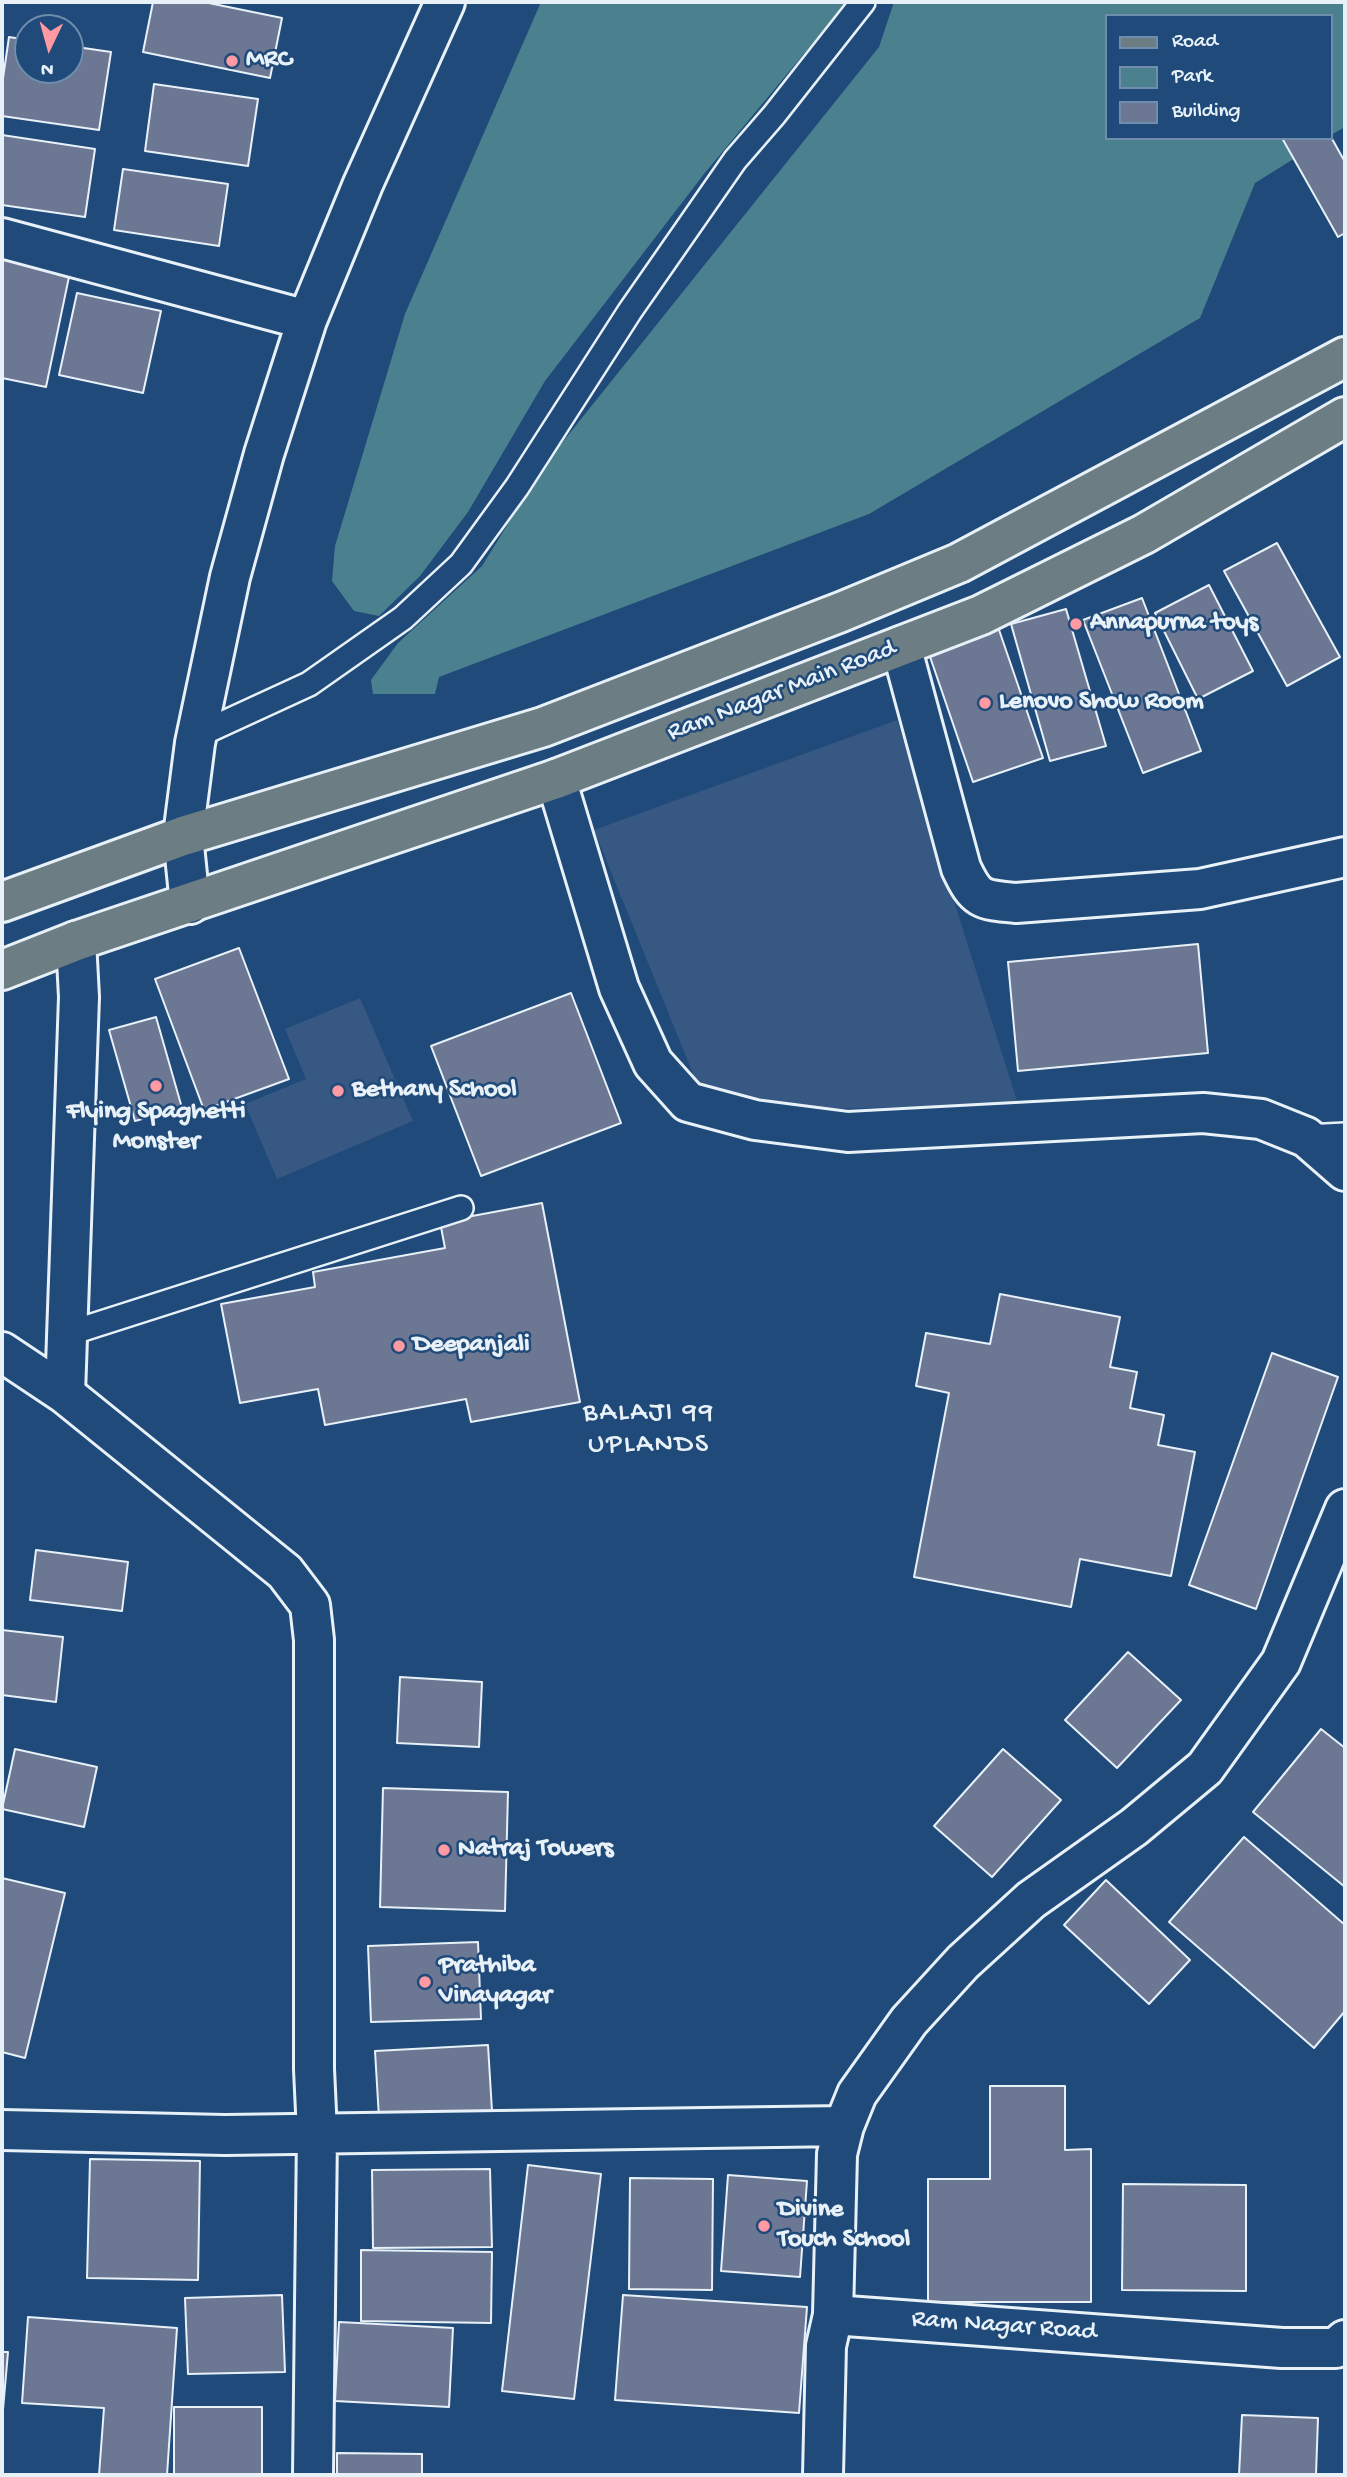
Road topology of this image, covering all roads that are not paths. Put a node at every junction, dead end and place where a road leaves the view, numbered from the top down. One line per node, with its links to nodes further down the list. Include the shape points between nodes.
1 (863, 2): 8 (lane, via 735,160 461,564 403,618 309,684)
2 (433, 6): 4 (street)
3 (2, 237): 4 (street)
4 (307, 320): 8 (street, via 230,578)
5 (1345, 357): 10 (main road, via 959,563 841,612 543,727)
6 (1345, 417): 7 (main road, Ram Nagar Main Road, via 1144,534 981,615)
7 (901, 646): 9 (main road, Ram Nagar Main Road); 11 (street, via 961,868 971,890 990,901 1200,889)
8 (196, 736): 10 (street)
9 (556, 779): 13 (main road, Ram Nagar Main Road); 17 (street, via 619,988 653,1063 688,1102 755,1120 848,1132 1203,1113 1261,1119)
10 (183, 836): 12 (main road); 13 (street)
11 (1345, 857)
12 (2, 902)
13 (190, 904): 14 (main road, Ram Nagar Main Road)
14 (76, 941): 15 (main road, Ram Nagar Main Road); 20 (street, via 79,997)
15 (2, 970)
16 (1345, 1135): 17 (lane)
17 (1307, 1137): 18 (street)
18 (1345, 1171)
19 (461, 1208): 20 (lane)
20 (67, 1334): 22 (street)
21 (2, 1352): 22 (street)
22 (65, 1394): 26 (street, via 285,1572 310,1605 314,1640)
23 (1345, 1509): 24 (street, via 1281,1662 1205,1769 1135,1827 1031,1900 962,1962 909,2021 857,2094)
24 (844, 2126): 26 (street); 27 (street, via 837,2154)
25 (2, 2130): 26 (street)
26 (317, 2133): 29 (street)
27 (833, 2315): 28 (street, Ram Nagar Road, via 1268,2347); 30 (street, via 825,2346)
28 (1342, 2345)
29 (313, 2475)
30 (823, 2475)

